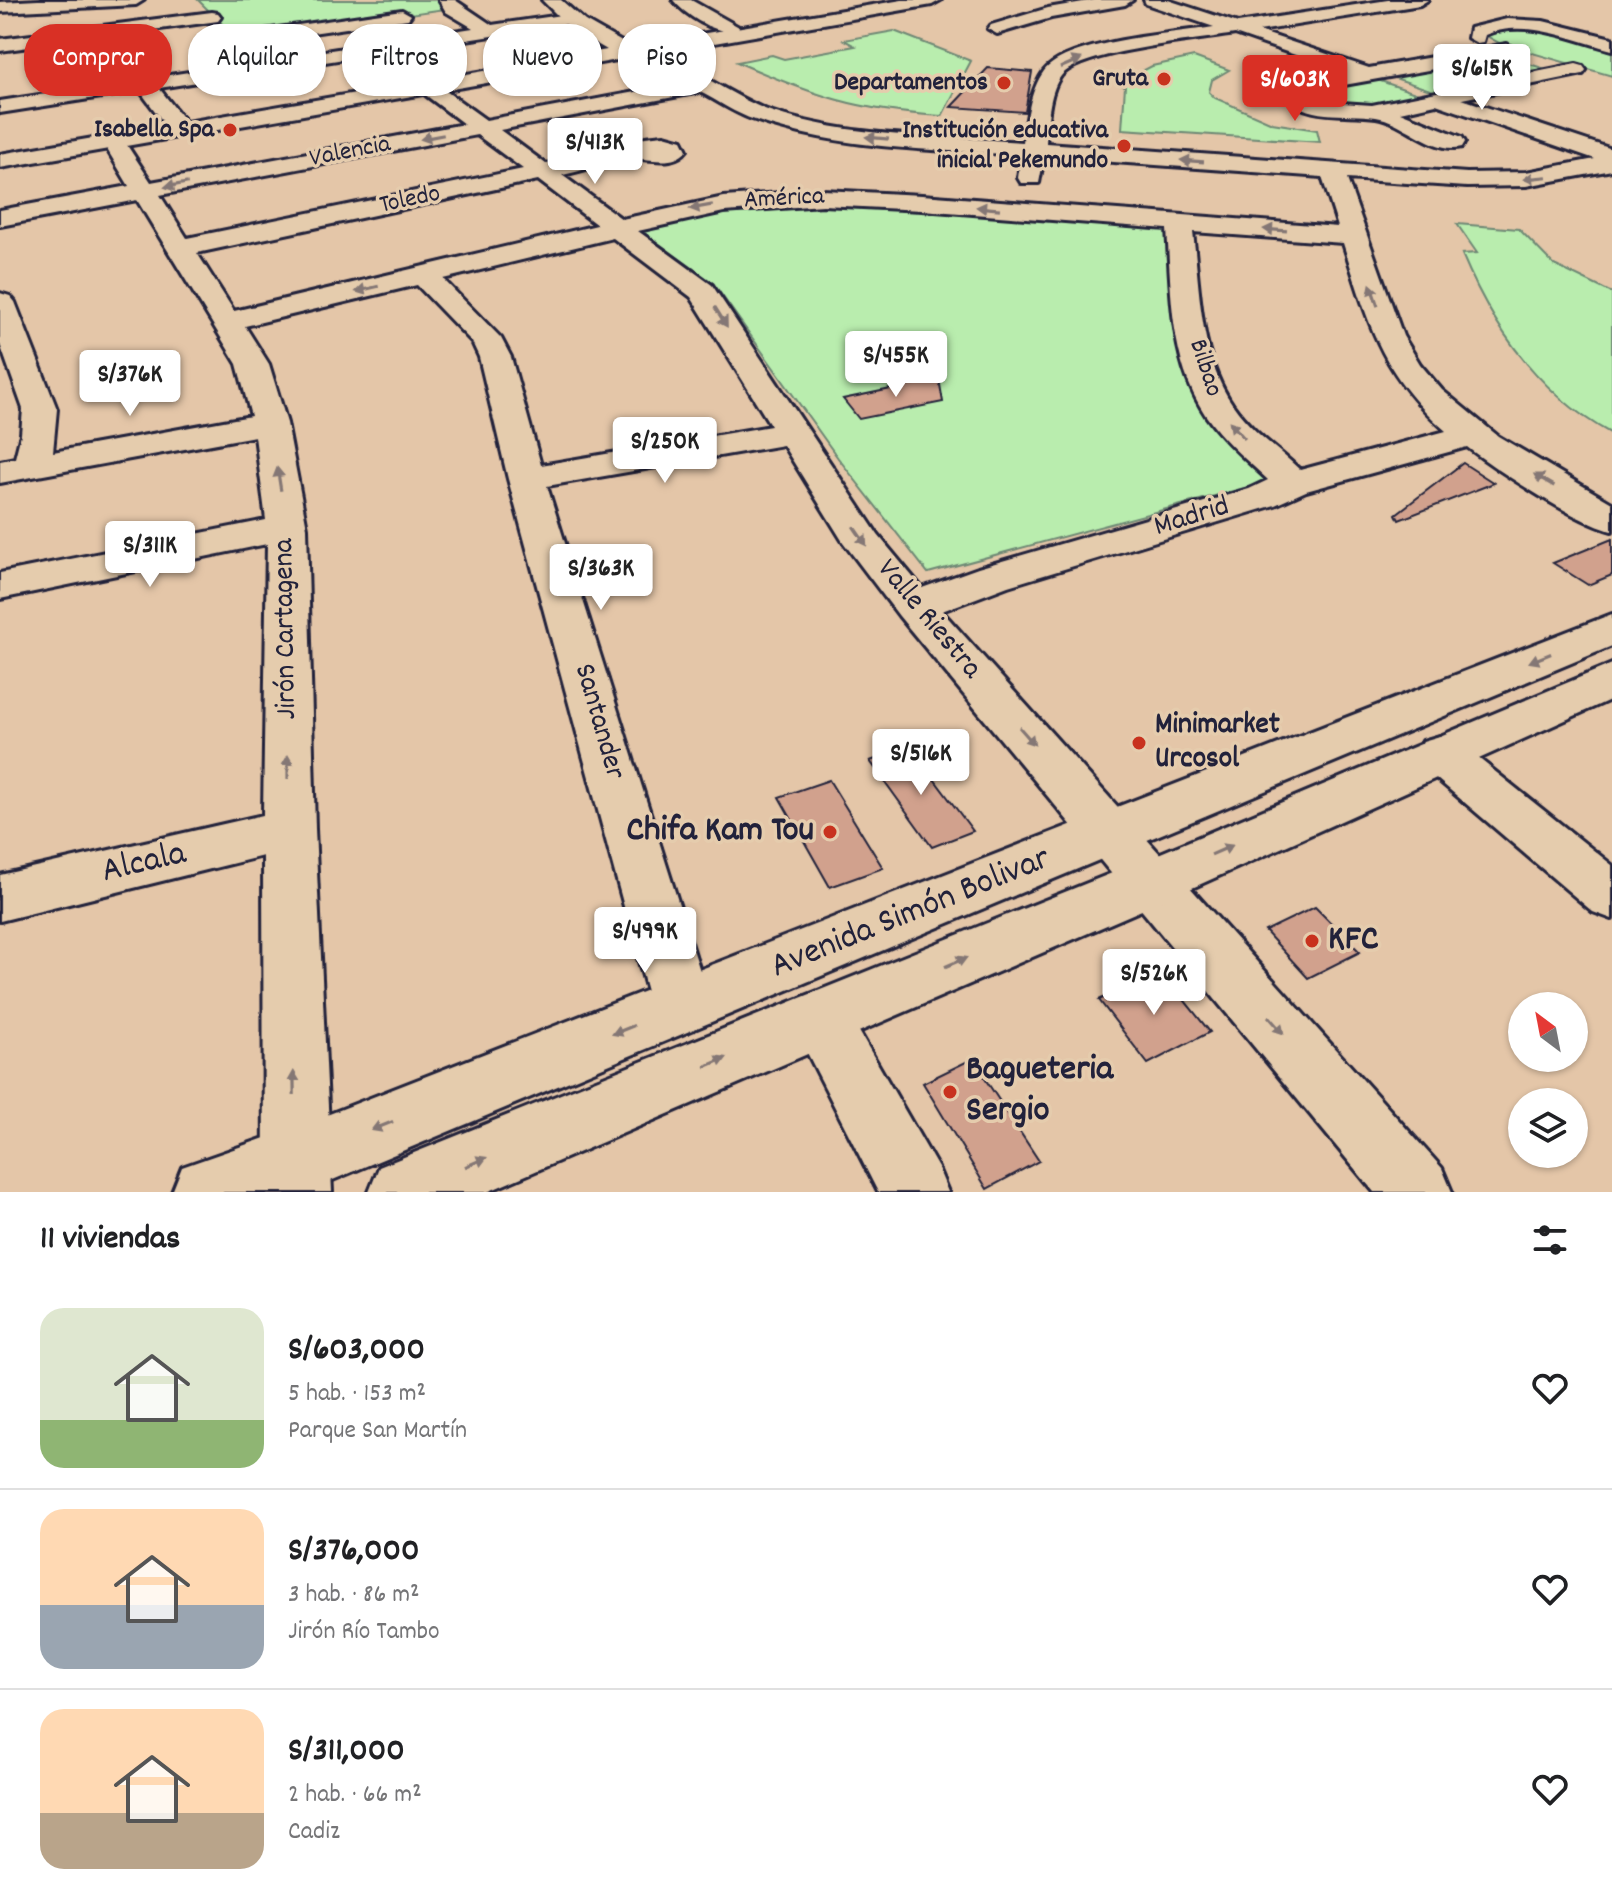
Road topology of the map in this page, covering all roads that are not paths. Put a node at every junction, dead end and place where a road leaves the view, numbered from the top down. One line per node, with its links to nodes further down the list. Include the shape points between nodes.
1 (136, 0): 12 (street)
2 (198, 0): 14 (street)
3 (551, 0): 15 (main road)
4 (578, 0): 32 (main road, via 600,22)
5 (707, 0): 10 (street)
6 (888, 0): 21 (main road)
7 (932, 0): 32 (main road)
8 (1125, 0): 24 (street, via 1048,13)
9 (1152, 0): 25 (street)
10 (683, 2): 21 (street)
11 (1412, 3): 25 (street)
12 (8, 7)
13 (439, 8): 20 (street); 23 (street)
14 (212, 17): 17 (street); 18 (street)
15 (568, 19): 19 (street); 32 (main road)
16 (1460, 19): 22 (street)
17 (161, 24)
18 (220, 24)
19 (535, 24)
20 (326, 25)
21 (730, 27): 32 (main road)
22 (1488, 27): 28 (street, via 1533,26); 33 (street, via 1476,37)
23 (483, 28)
24 (1005, 28)
25 (1238, 29): 39 (street); 55 (street, one-way to 25, via 1049,78 1062,67 1109,49)
26 (1612, 30): 28 (street)
27 (483, 32): 35 (street)
28 (1583, 36): 31 (street)
29 (24, 40): 30 (street)
30 (2, 42)
31 (1612, 44)
32 (609, 47): 34 (street); 37 (main road); 38 (main road)
33 (1507, 50): 36 (street); 39 (street)
34 (618, 51)
35 (326, 57)
36 (1576, 70): 40 (street); 47 (street)
37 (467, 74)
38 (467, 74)
39 (1368, 74): 47 (street); 49 (street, via 1302,86 1294,93 1305,103 1325,108)
40 (1598, 76)
41 (716, 93): 55 (street, one-way to 41, via 859,137 760,115)
42 (72, 96): 48 (street)
43 (154, 96): 50 (street)
44 (346, 96): 50 (main road)
45 (439, 96): 51 (street, Valle Riestra)
46 (647, 96): 51 (street, Valencia)
47 (1439, 98): 49 (street); 58 (street)
48 (0, 107)
49 (1378, 110): 53 (street)
50 (178, 125): 52 (main road); 54 (main road)
51 (481, 127): 60 (street, Valle Riestra); 61 (street, Valencia, one-way to 61)
52 (113, 141): 57 (main road); 61 (street, Jirón Cartagena)
53 (1454, 142)
54 (0, 150)
55 (1034, 151): 59 (street, one-way to 55); 62 (street)
56 (638, 152): 60 (street, Toledo)
57 (0, 161)
58 (1609, 163): 59 (street, one-way to 59, via 1499,180)
59 (1332, 171): 66 (street)
60 (543, 173): 65 (street, Valle Riestra); 67 (street, Toledo)
61 (144, 191): 63 (street, Valencia); 67 (street, Jirón Cartagena)
62 (1025, 210): 64 (street, América); 65 (street, América, one-way to 65, via 846,196 781,197 693,208)
63 (0, 218)
64 (1179, 222): 66 (street, América, one-way to 64); 76 (street, Bilbao, one-way to 64, via 1241,436 1215,405 1201,376)
65 (620, 228): 68 (street, América); 72 (street, Valle Riestra, one-way to 72, via 702,291)
66 (1353, 236): 73 (street, one-way to 66, via 1399,359)
67 (180, 248): 70 (street, Jirón Cartagena)
68 (424, 276): 70 (street, América, one-way to 70); 75 (street, Santander, via 486,338)
69 (0, 302): 74 (street, via 40,409 39,434)
70 (229, 321): 71 (street, Jirón Cartagena, via 253,364)
71 (270, 423): 74 (street); 78 (street, Jirón Cartagena, one-way to 71)
72 (794, 433): 75 (street); 80 (street, Valle Riestra, one-way to 80, via 863,542)
73 (1470, 435): 76 (street, Madrid); 77 (street, one-way to 73)
74 (16, 469)
75 (526, 479): 89 (street, Santander)
76 (1293, 483): 80 (street, Madrid)
77 (1612, 519)
78 (287, 528): 79 (street); 84 (street, Jirón Cartagena, one-way to 78)
79 (0, 586)
80 (914, 606): 85 (street, Valle Riestra, one-way to 85)
81 (1612, 629): 85 (main road, Avenida Simón Bolivar, one-way to 85)
82 (1612, 680): 83 (main road, Avenida Simón Bolivar)
83 (1440, 754): 86 (main road, Avenida Simón Bolivar, one-way to 83); 87 (street)
84 (289, 829): 88 (street, Alcala); 91 (street, Jirón Cartagena, one-way to 84)
85 (1111, 833): 86 (street, Valle Riestra); 89 (main road, Avenida Simón Bolivar)
86 (1152, 881): 90 (main road, Avenida Simón Bolivar, one-way to 86); 95 (street, Valle Riestra, one-way to 95)
87 (1612, 896)
88 (0, 898)
89 (681, 1006): 91 (main road, Avenida Simón Bolivar, one-way to 91)
90 (820, 1019): 93 (main road, Avenida Simón Bolivar, one-way to 90); 94 (street)
91 (297, 1176): 92 (main road, Avenida Simón Bolivar)
92 (207, 1192)
93 (404, 1192)
94 (914, 1192)
95 (1418, 1192)

